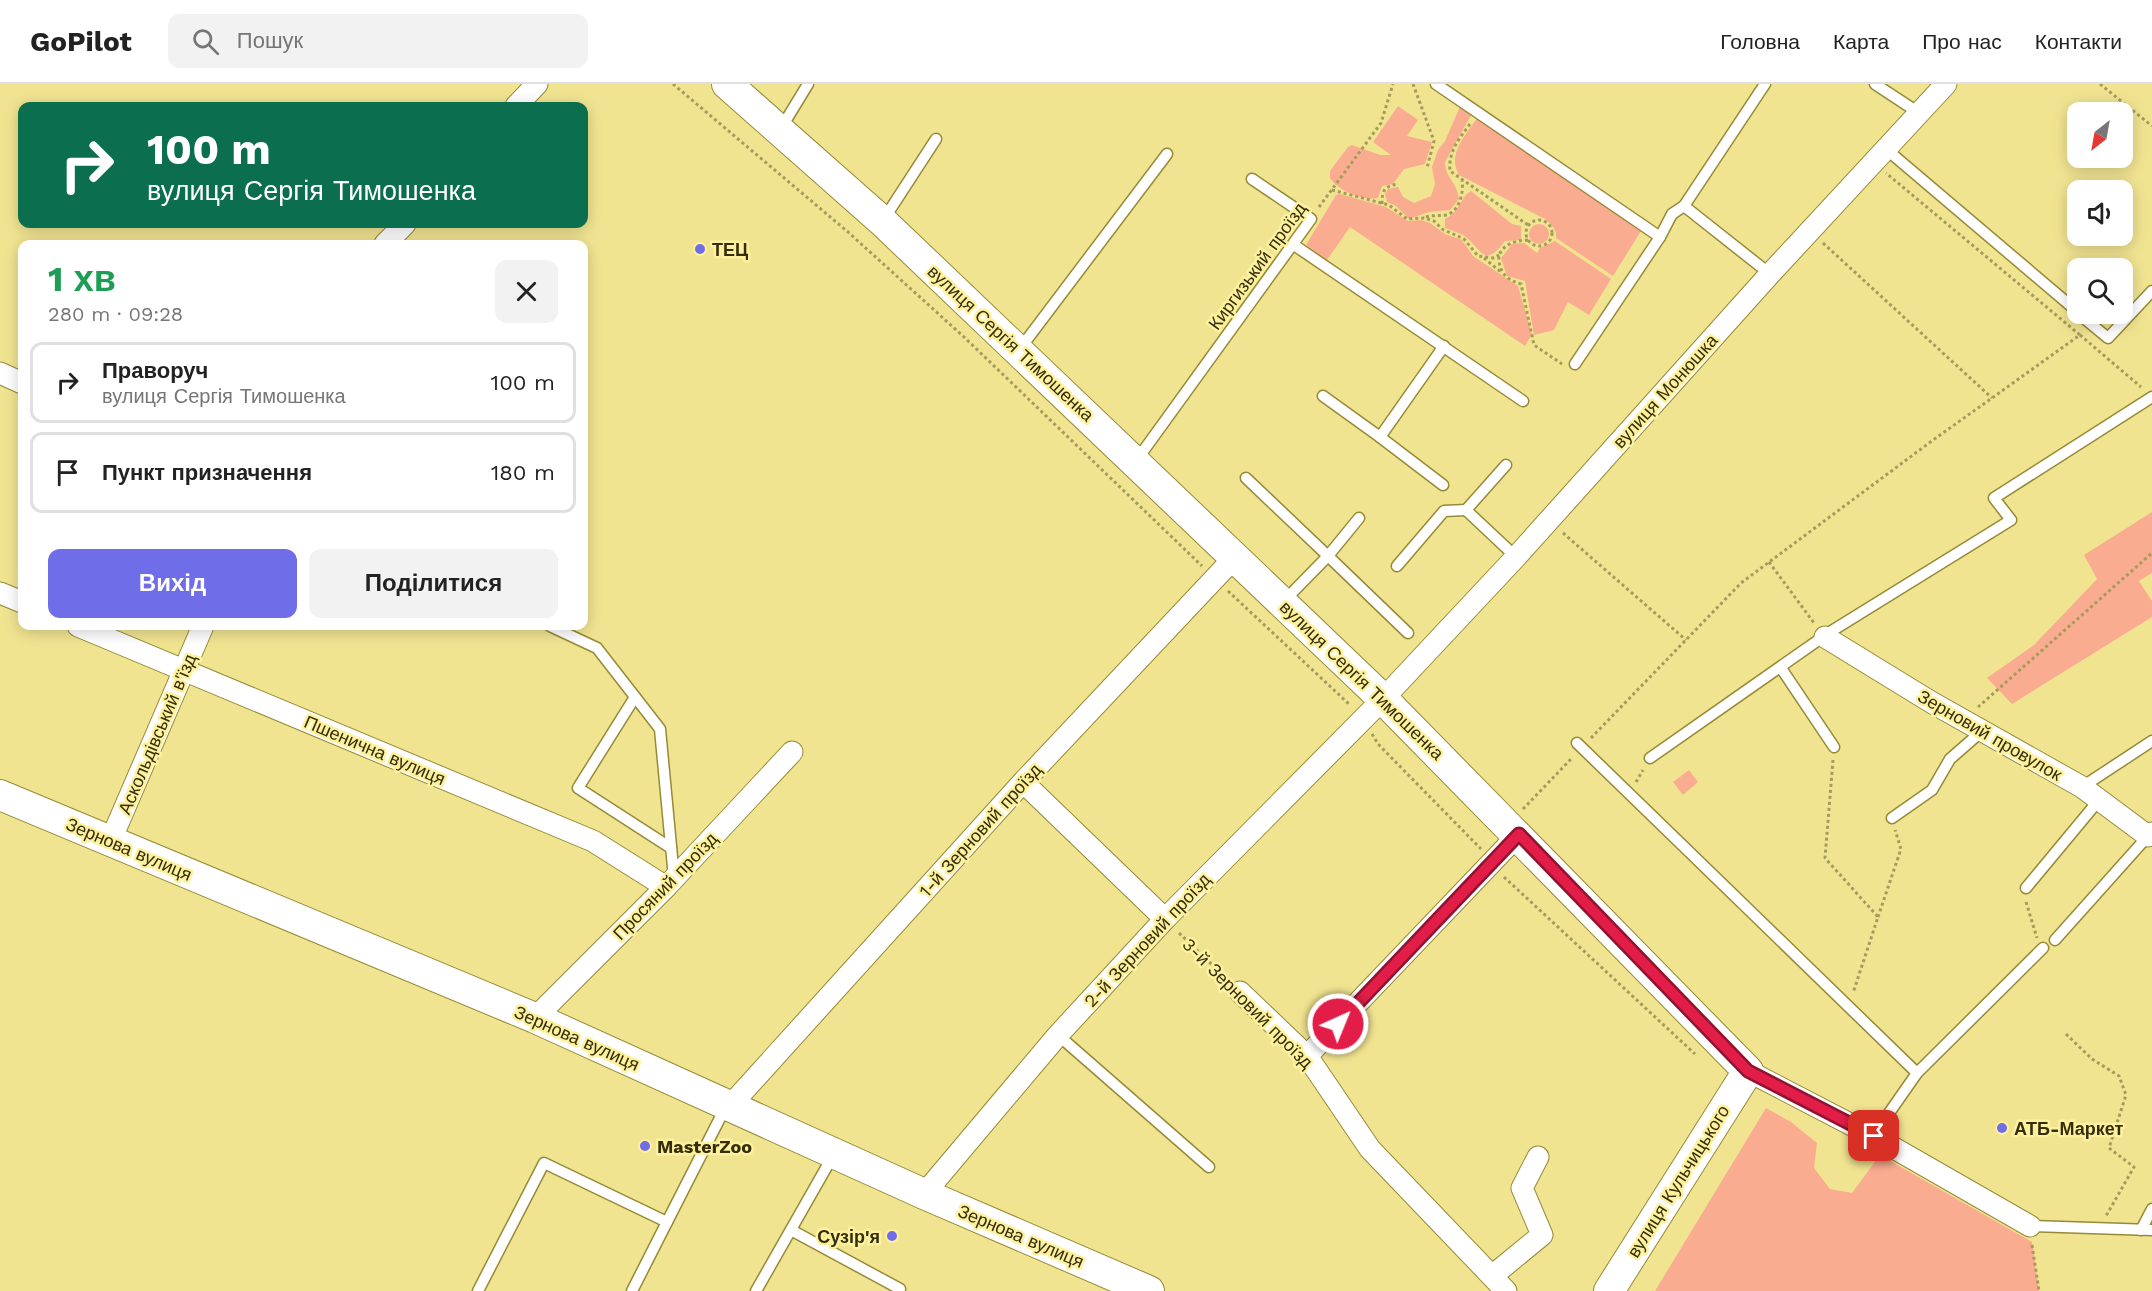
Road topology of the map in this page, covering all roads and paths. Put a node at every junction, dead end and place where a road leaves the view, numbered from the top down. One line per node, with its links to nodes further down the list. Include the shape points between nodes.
1 (537, 84): 11 (street)
2 (727, 84): 15 (street, вулиця Сергія Тимошенка)
3 (808, 84): 15 (lane)
4 (1393, 84): 23 (path, Киргизький проїзд, via 1381,123)
5 (1413, 84): 19 (path, via 1434,141)
6 (1436, 84): 12 (lane)
7 (1765, 84): 25 (lane)
8 (1875, 84): 13 (lane)
9 (1946, 84): 13 (street, вулиця Монюшка)
10 (2100, 84): 14 (path)
11 (520, 102)
12 (1477, 112): 21 (path, via 1449,162 1450,171); 34 (lane)
13 (1919, 113): 18 (street, вулиця Монюшка)
14 (2152, 126)
15 (780, 130): 29 (street, вулиця Сергія Тимошенка)
16 (936, 139): 29 (lane)
17 (1167, 154): 49 (lane)
18 (1880, 156): 33 (street, вулиця Монюшка); 43 (lane); 47 (path)
19 (1427, 168)
20 (1252, 179): 28 (lane)
21 (1462, 181): 26 (path, via 1458,203); 30 (path)
22 (1398, 184): 24 (path, via 1383,190)
23 (1332, 190): 24 (path); 28 (path, Киргизький проїзд)
24 (1382, 204): 27 (path, via 1395,208 1407,219)
25 (1683, 206): 34 (lane, via 1672,214); 40 (lane)
26 (1445, 215): 27 (path); 32 (path)
27 (1423, 218): 32 (path)
28 (1311, 219): 37 (lane, Киргизький проїзд)
29 (882, 221): 49 (street, вулиця Сергія Тимошенка)
30 (1528, 225): 36 (path); 36 (path, via 1541,220 1553,232 1551,241 1544,246 1535,246)
31 (401, 228): 35 (street)
32 (1442, 229): 39 (path, via 1459,235)
33 (1810, 231): 40 (street, вулиця Монюшка); 56 (path)
34 (1660, 237): 50 (lane)
35 (389, 240)
36 (1528, 240): 38 (path, via 1509,243)
37 (1294, 245): 48 (lane); 59 (lane, Киргизький проїзд)
38 (1499, 255): 39 (path); 41 (path, via 1499,267)
39 (1482, 257): 41 (path)
40 (1770, 274): 69 (street, вулиця Монюшка)
41 (1505, 276): 50 (path, via 1521,284 1534,345 1571,370)
42 (2152, 291): 44 (lane)
43 (2067, 304)
44 (2133, 311)
45 (2091, 324): 46 (lane, via 2108,338)
46 (2121, 324)
47 (2080, 335): 53 (path); 56 (path)
48 (1444, 346): 57 (lane); 58 (lane)
49 (1018, 351): 59 (street, вулиця Сергія Тимошенка)
50 (1575, 364)
51 (0, 373): 52 (street)
52 (18, 381)
53 (2143, 388)
54 (1323, 396): 58 (lane)
55 (2152, 397): 79 (lane, via 1994,498 2011,520)
56 (1992, 398): 70 (path)
57 (1523, 400)
58 (1380, 437): 62 (lane)
59 (1136, 461): 68 (street, вулиця Сергія Тимошенка)
60 (1506, 465): 63 (lane)
61 (1246, 478): 67 (lane)
62 (1443, 485)
63 (1466, 510): 69 (lane); 71 (lane, via 1444,511)
64 (1359, 518): 67 (lane)
65 (1558, 529): 80 (path)
66 (2152, 553): 85 (path)
67 (1328, 556): 74 (lane); 78 (lane)
68 (1235, 557): 74 (street, вулиця Сергія Тимошенка); 91 (street, 1-й Зерновий проїзд)
69 (1516, 557): 84 (street, вулиця Монюшка)
70 (1769, 562): 79 (path); 80 (path, via 1741,583)
71 (1397, 566)
72 (0, 593): 73 (street)
73 (18, 600)
74 (1283, 602): 84 (street, вулиця Сергія Тимошенка)
75 (88, 630): 82 (street, Пшенична вулиця)
76 (201, 630): 82 (street, Аскольдівський в'їзд)
77 (559, 630): 83 (lane, via 597,648)
78 (1408, 633)
79 (1825, 637): 81 (lane); 85 (street, Зерновий провулок)
80 (1686, 639): 87 (path)
81 (1780, 668): 88 (lane); 90 (lane)
82 (184, 670): 99 (street, Аскольдівський в'їзд); 101 (street, Пшенична вулиця, via 593,841)
83 (635, 697): 100 (lane, via 660,729); 100 (lane, via 578,788)
84 (1383, 699): 97 (street, вулиця Сергія Тимошенка); 104 (street, 2-й Зерновий проїзд)
85 (1973, 725): 92 (street, Зерновий провулок); 96 (lane, via 1932,790)
86 (2152, 741): 92 (lane)
87 (1580, 745): 93 (lane); 97 (path)
88 (1834, 747): 103 (path, via 1825,858)
89 (792, 752): 101 (street, Просяний проїзд)
90 (1650, 758): 93 (path)
91 (1023, 782): 104 (street); 115 (street, 1-й Зерновий проїзд)
92 (2082, 787): 95 (street, Зерновий провулок)
93 (1630, 794): 108 (lane)
94 (0, 795): 99 (street, Зернова вулиця)
95 (2099, 800): 98 (street, Зерновий провулок); 102 (lane)
96 (1892, 818): 103 (path, via 1900,849)
97 (1520, 823): 112 (street); 113 (street, вулиця Сергія Тимошенка)
98 (2150, 834): 105 (lane)
99 (110, 842): 109 (street, Зернова вулиця)
100 (671, 848): 101 (lane)
101 (670, 882): 109 (street, Просяний проїзд)
102 (2026, 888): 106 (path, via 2025,903)
103 (1878, 917): 108 (path)
104 (1164, 919): 107 (path, 3-й Зерновий проїзд); 111 (street, 2-й Зерновий проїзд)
105 (2055, 940)
106 (2043, 948): 114 (lane)
107 (1240, 992): 112 (street, 3-й Зерновий проїзд)
108 (1849, 1006): 114 (lane)
109 (535, 1018): 115 (street, Зернова вулиця)
110 (2066, 1034): 124 (path, via 2092,1059 2119,1076 2126,1095 2109,1148 2134,1167)
111 (1058, 1035): 119 (lane); 120 (street, 2-й Зерновий проїзд)
112 (1306, 1056): 127 (street, 3-й Зерновий проїзд, via 1370,1149)
113 (1748, 1071): 116 (street, вулиця Сергія Тимошенка); 133 (street, вулиця Кульчицького)
114 (1917, 1073): 116 (lane)
115 (729, 1107): 117 (street, Зернова вулиця); 122 (lane)
116 (1874, 1136): 123 (street, вулиця Сергія Тимошенка)
117 (834, 1154): 120 (street, Зернова вулиця); 125 (lane)
118 (1538, 1157): 127 (street, via 1521,1188 1542,1235)
119 (1209, 1167)
120 (924, 1194): 132 (street, Зернова вулиця)
121 (2152, 1209): 126 (lane)
122 (667, 1222): 129 (lane, via 544,1163); 130 (lane)
123 (2030, 1226): 124 (lane); 134 (path)
124 (2098, 1228): 126 (lane)
125 (791, 1230): 128 (lane); 131 (lane)
126 (2146, 1230)
127 (1499, 1283)
128 (900, 1289)
129 (478, 1291)
130 (632, 1291)
131 (756, 1291)
132 (1149, 1291)
133 (1609, 1291)
134 (2039, 1291)

